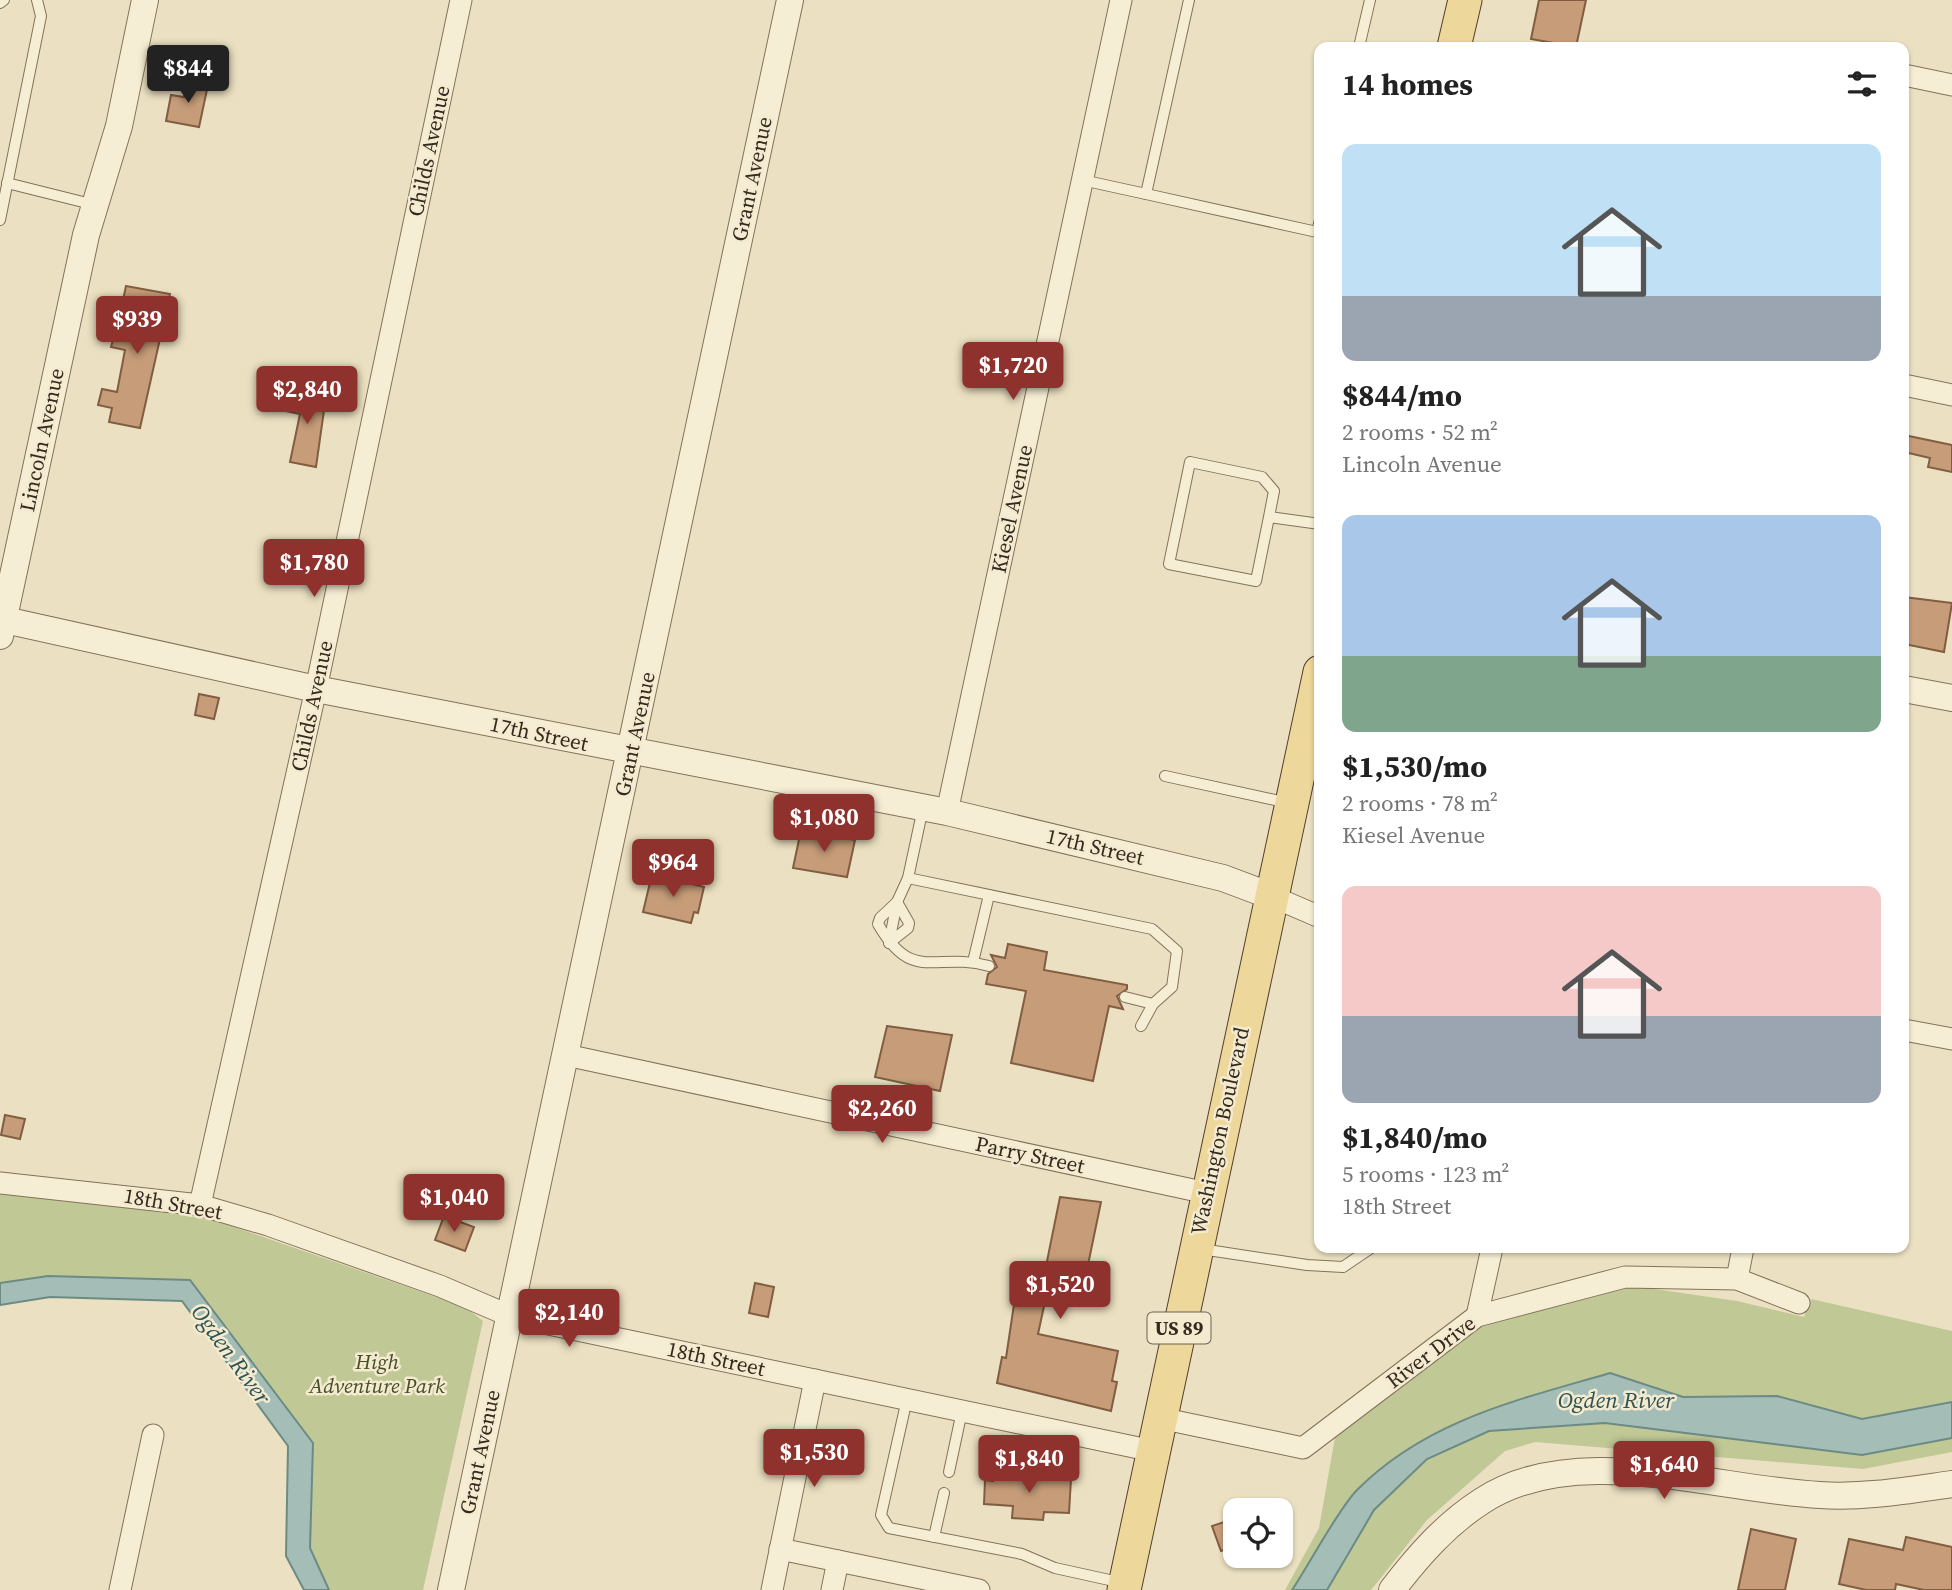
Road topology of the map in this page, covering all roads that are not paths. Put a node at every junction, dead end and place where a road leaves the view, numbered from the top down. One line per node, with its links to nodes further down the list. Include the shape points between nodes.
1 (37, 0): 14 (lane, via 41,16)
2 (145, 0): 16 (street, Lincoln Avenue, via 119,126)
3 (461, 0): 24 (street, Childs Avenue)
4 (790, 0): 28 (street, Grant Avenue)
5 (1121, 0): 13 (street, Kiesel Avenue)
6 (1189, 0): 15 (lane)
7 (1370, 0): 9 (lane)
8 (1465, 0): 10 (main road)
9 (1360, 42)
10 (1455, 42)
11 (1909, 76): 12 (street)
12 (1952, 85)
13 (1082, 180): 15 (lane); 31 (street, Kiesel Avenue)
14 (7, 183): 16 (lane); 17 (lane)
15 (1146, 194): 18 (lane)
16 (95, 205): 23 (street, Lincoln Avenue)
17 (0, 220)
18 (1314, 231)
19 (1909, 386): 20 (street)
20 (1952, 395)
21 (1269, 517): 21 (lane, via 1274,491 1262,477 1190,462 1169,564 1256,581); 22 (lane)
22 (1314, 523)
23 (1, 625): 24 (street, 17th Street)
24 (316, 688): 28 (street, 17th Street); 48 (street, Childs Avenue)
25 (1909, 690): 26 (street)
26 (1952, 698)
27 (1314, 699): 30 (main road, Washington Boulevard / US 89)
28 (631, 752): 31 (street, 17th Street); 45 (street, Grant Avenue)
29 (1165, 776): 30 (lane)
30 (1291, 803): 34 (main road, Washington Boulevard / US 89)
31 (935, 810): 32 (lane); 34 (street, 17th Street, via 1223,878)
32 (908, 878): 33 (lane); 35 (lane)
33 (989, 895): 38 (lane); 41 (lane, via 1152,929 1177,951 1172,987)
34 (1271, 896): 36 (street, 17th Street); 47 (main road, Washington Boulevard / US 89)
35 (897, 902): 37 (lane, via 878,924); 37 (lane, via 909,923)
36 (1314, 914)
37 (889, 943): 38 (lane, via 917,963)
38 (973, 962): 39 (lane)
39 (989, 966)
40 (1125, 997): 41 (lane)
41 (1153, 1004): 42 (lane)
42 (1141, 1026)
43 (1909, 1031): 44 (street)
44 (1952, 1039)
45 (566, 1055): 47 (street, Parry Street); 56 (street, Grant Avenue)
46 (0, 1183): 48 (street, 18th Street)
47 (1207, 1193): 49 (main road, Washington Boulevard / US 89)
48 (200, 1205): 56 (street, 18th Street, via 440,1286)
49 (1195, 1248): 50 (lane, via 1343,1267); 60 (main road, Washington Boulevard / US 89)
50 (1364, 1253)
51 (1491, 1253): 55 (street)
52 (1742, 1253): 53 (street)
53 (1737, 1279): 54 (street, River Drive); 55 (street, River Drive, via 1625,1277)
54 (1799, 1303)
55 (1477, 1315): 60 (street, River Drive, via 1303,1448)
56 (510, 1316): 57 (street, 18th Street); 71 (street, Grant Avenue)
57 (815, 1380): 58 (street, 18th Street); 67 (street)
58 (907, 1399): 59 (street, 18th Street); 66 (lane, via 881,1515 889,1528)
59 (962, 1411): 62 (street, 18th Street); 63 (lane)
60 (1160, 1418): 62 (main road, Washington Boulevard / US 89)
61 (153, 1435): 70 (street)
62 (1153, 1451): 69 (main road, Washington Boulevard / US 89)
63 (949, 1472)
64 (1952, 1484): 75 (street, via 1821,1496 1621,1472 1579,1471 1533,1478 1483,1500 1437,1535)
65 (944, 1493): 66 (lane)
66 (934, 1537): 69 (lane, via 1022,1554)
67 (780, 1549): 68 (street); 72 (street)
68 (838, 1561): 73 (street); 74 (street)
69 (1125, 1587)
70 (120, 1590)
71 (451, 1590)
72 (772, 1590)
73 (832, 1590)
74 (979, 1590)
75 (1392, 1590)

